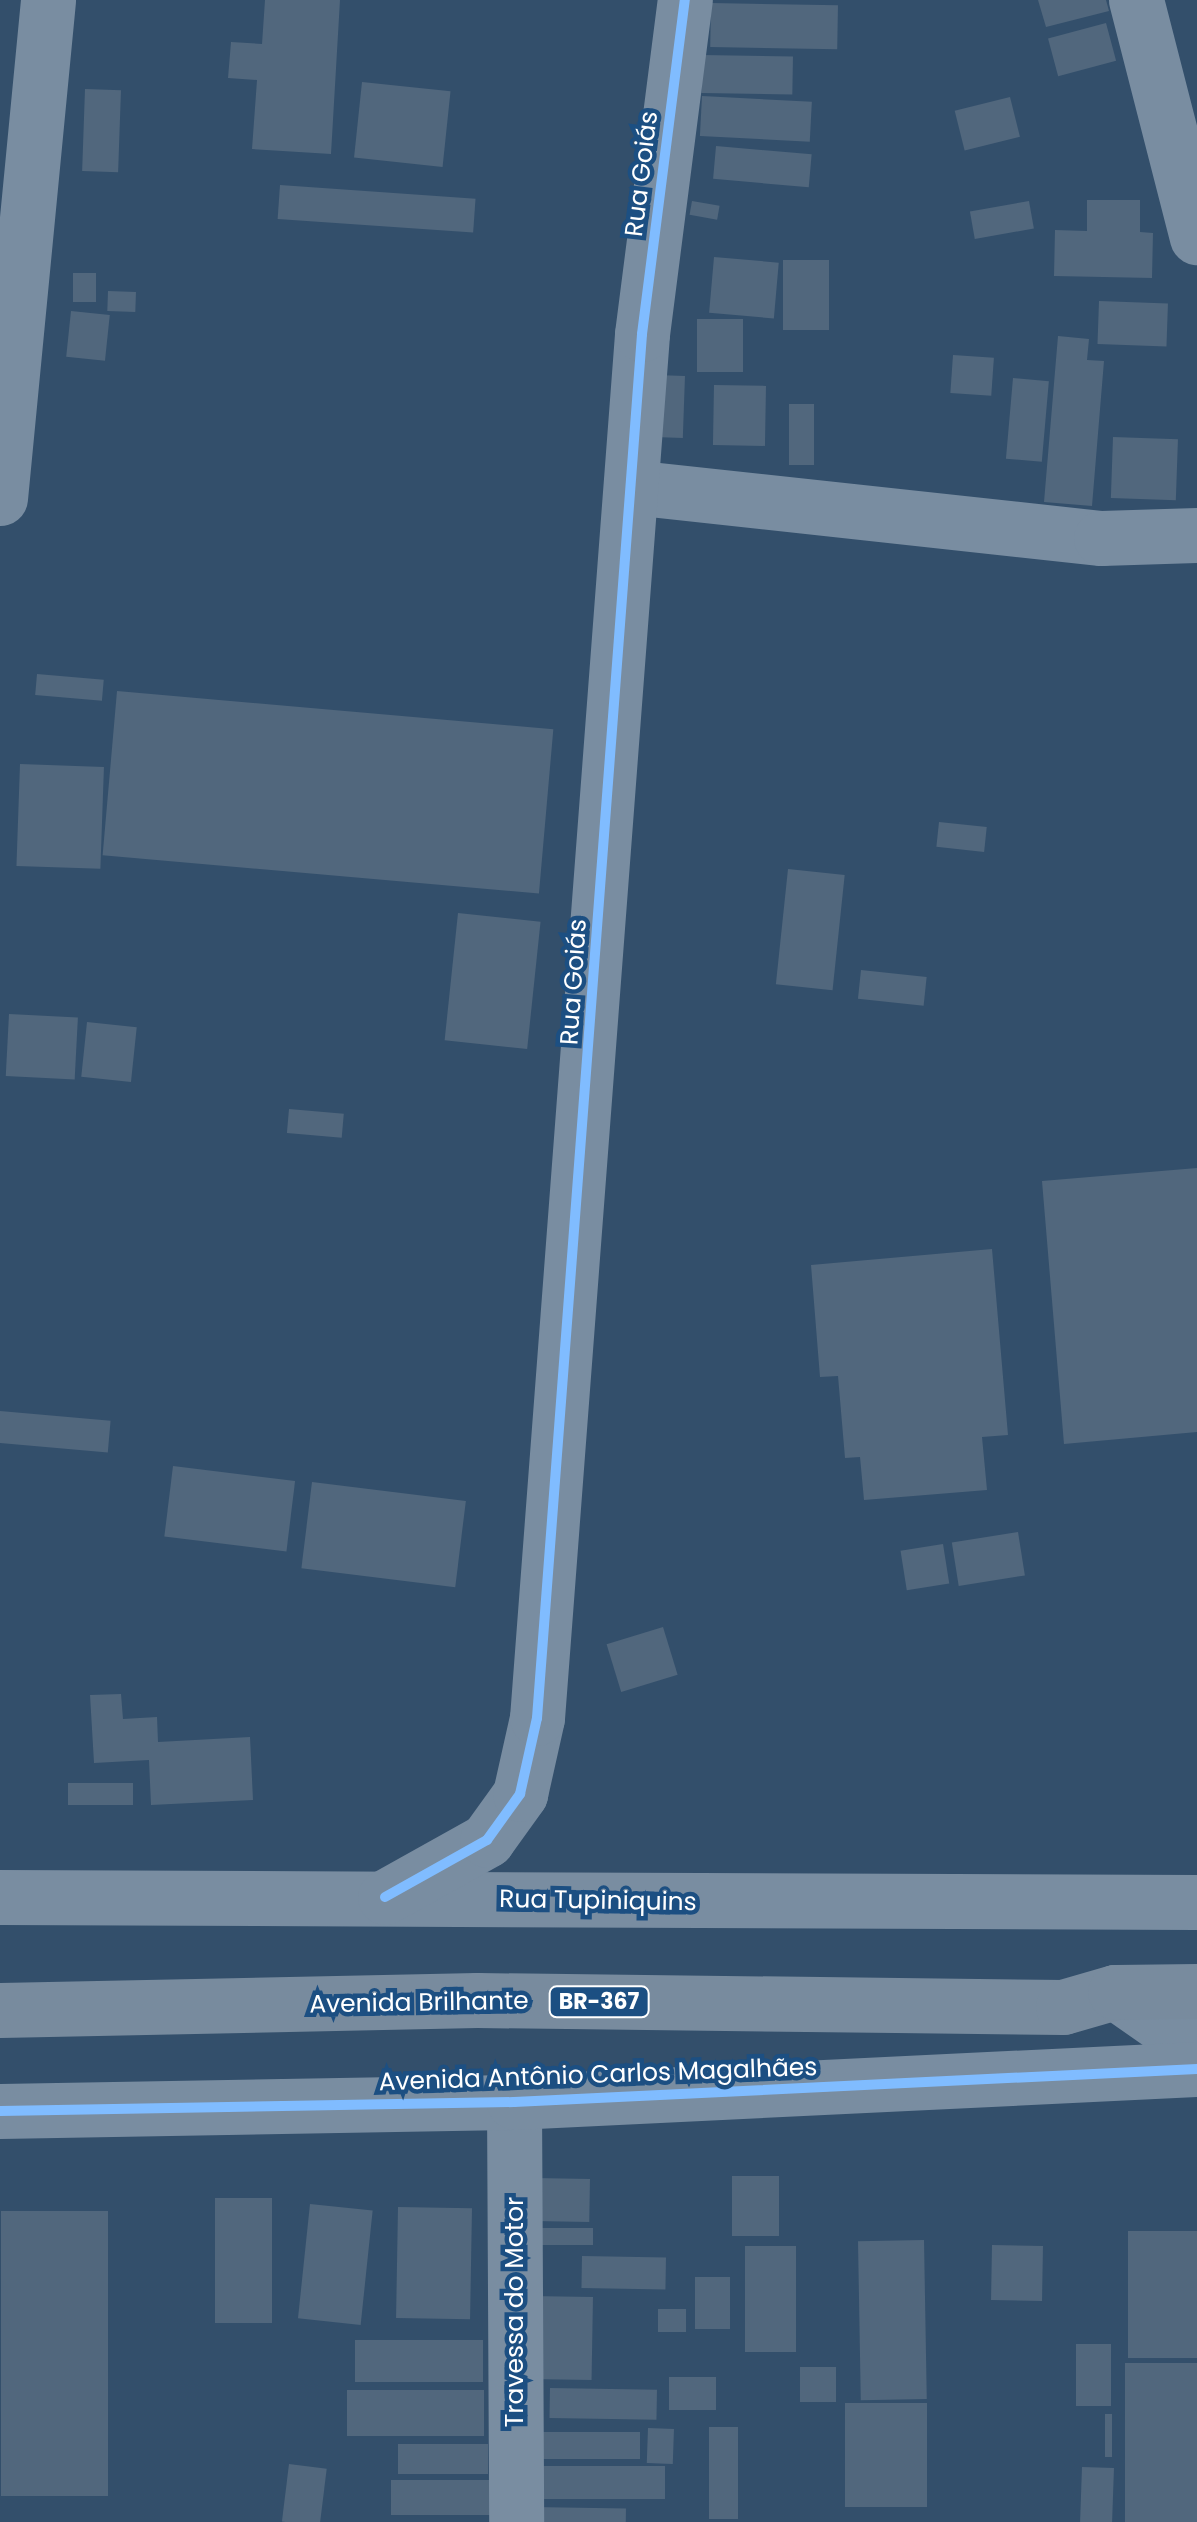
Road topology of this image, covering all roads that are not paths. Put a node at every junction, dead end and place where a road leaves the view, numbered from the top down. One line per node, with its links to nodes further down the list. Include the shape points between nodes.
1 (48, 0): 5 (street)
2 (685, 0): 6 (street, Rua Goiás, via 642,334)
3 (1136, 0): 4 (street)
4 (1197, 237)
5 (8, 340): 7 (street)
6 (631, 487): 8 (street, via 1102,538); 10 (street, Rua Goiás, via 536,1718 520,1794 487,1840)
7 (0, 498)
8 (1197, 535)
9 (0, 1896): 10 (street, Rua Tupiniquins)
10 (385, 1896): 11 (street, Rua Tupiniquins)
11 (1197, 1902)
12 (1197, 1990): 13 (main road, Avenida Brilhante / BR-367)
13 (1115, 1992): 14 (main road, Avenida Brilhante / BR-367, via 1063,2007 477,2000); 15 (street)
14 (0, 2010)
15 (1197, 2049)
16 (1197, 2069): 17 (street, Avenida Antônio Carlos Magalhães)
17 (514, 2102): 18 (street, Avenida Antônio Carlos Magalhães); 19 (street, Travessa do Motor)
18 (0, 2110)
19 (516, 2522)

